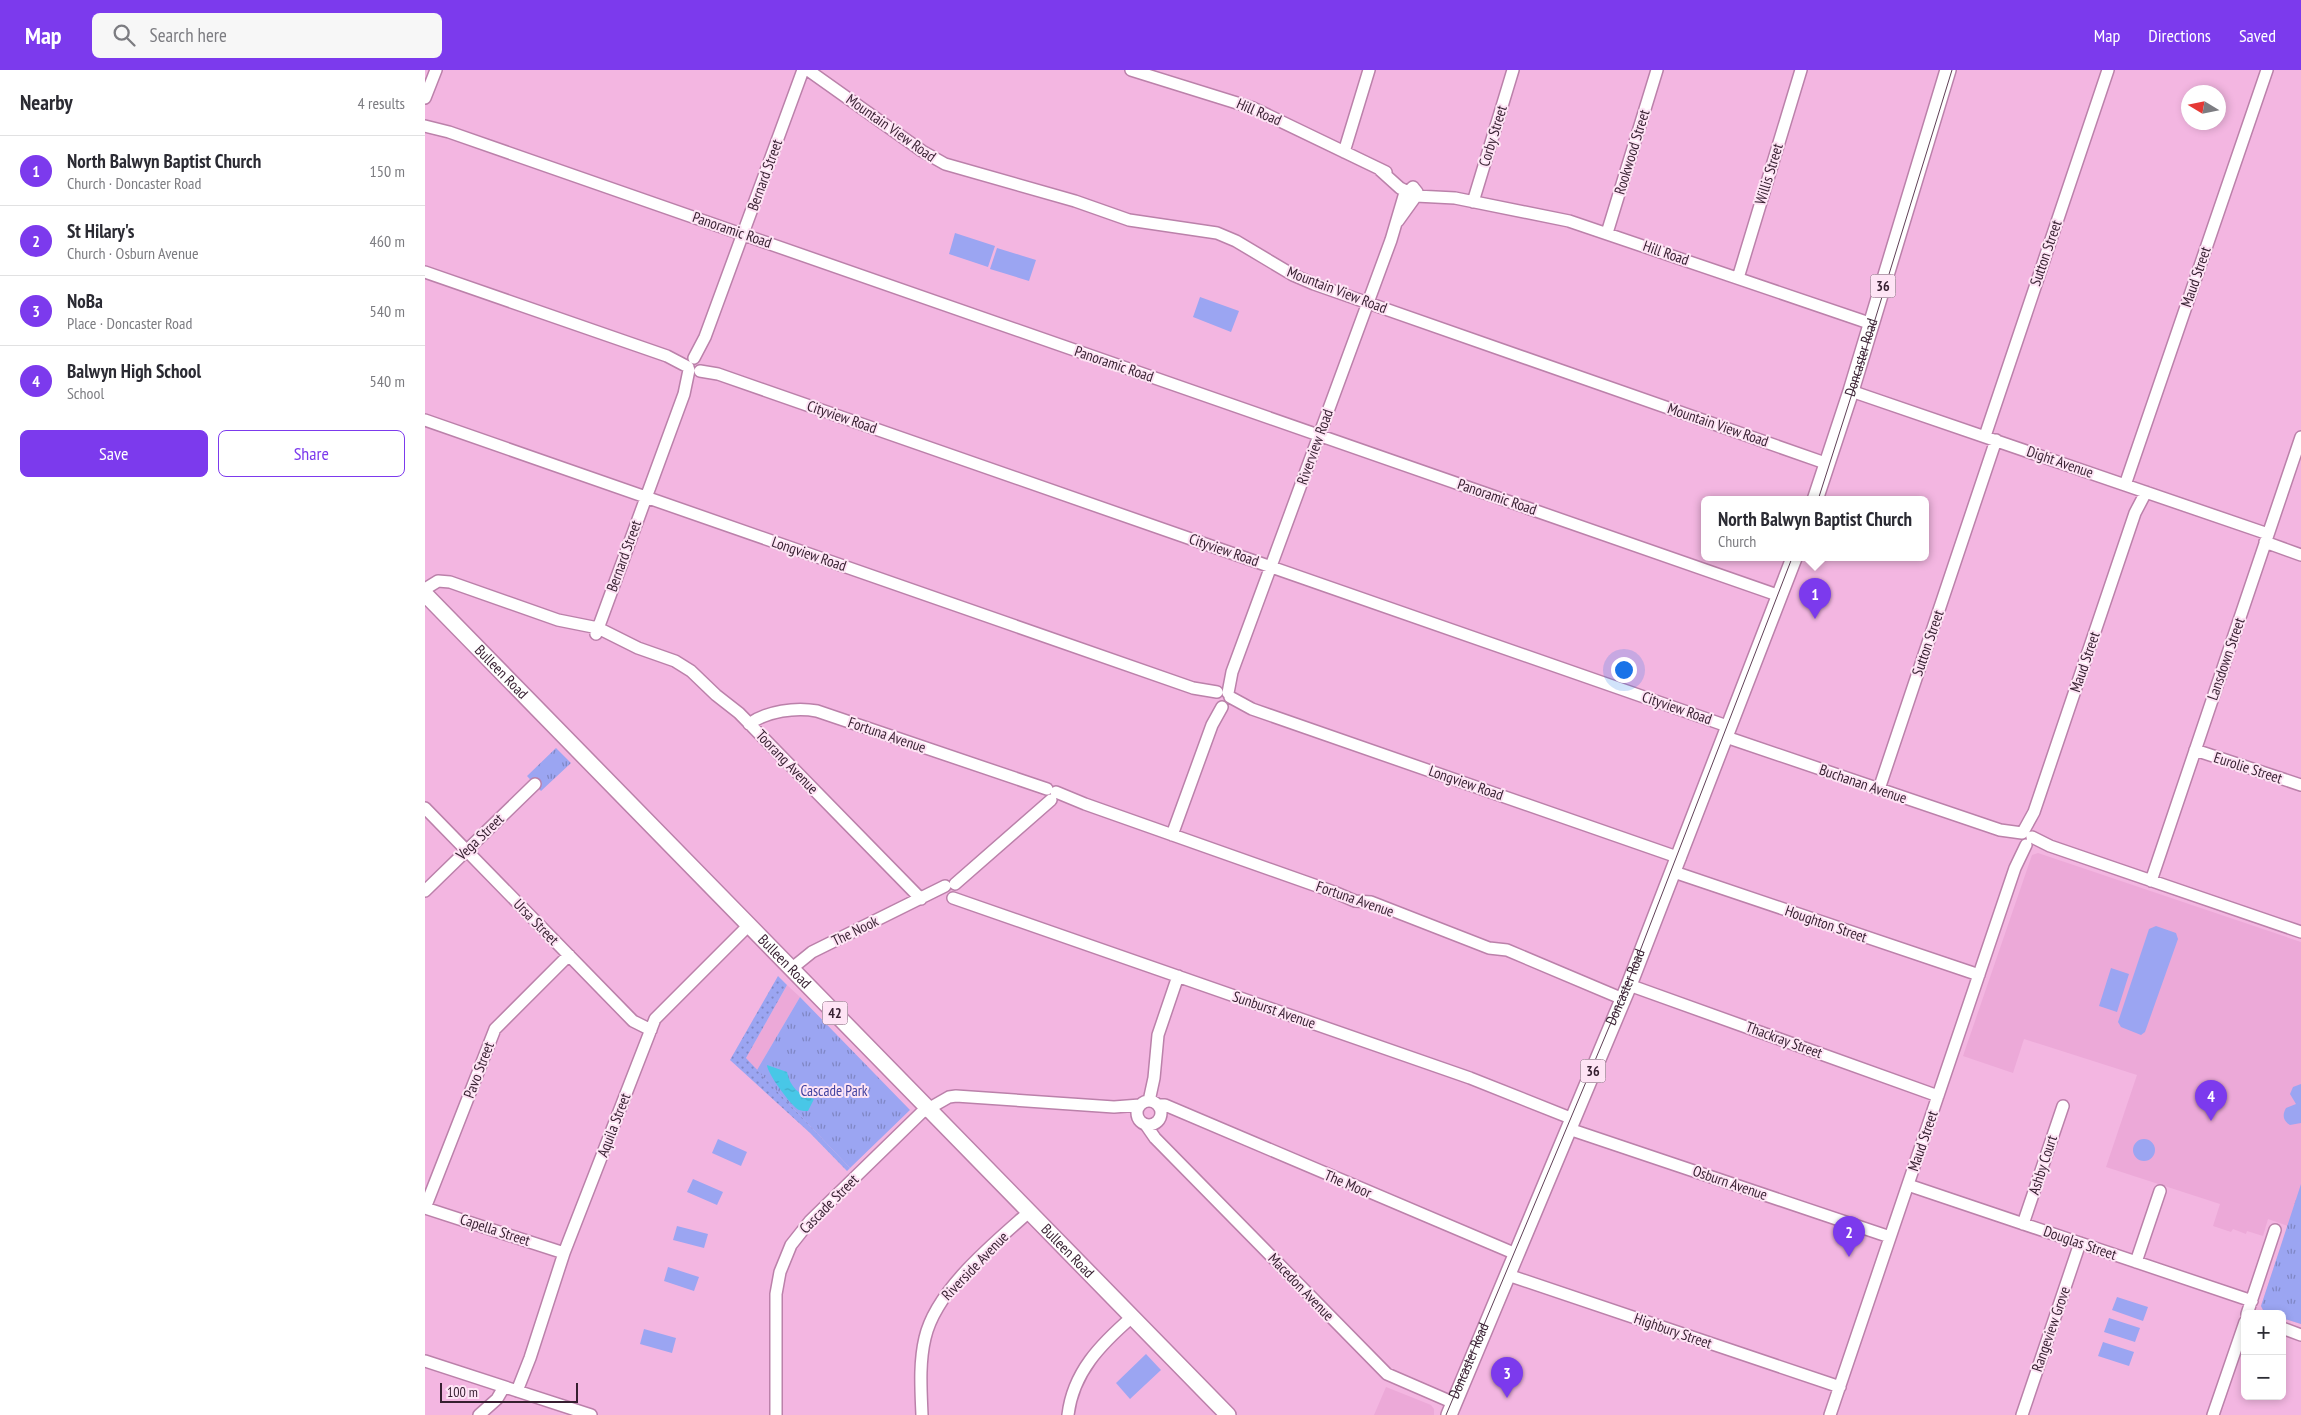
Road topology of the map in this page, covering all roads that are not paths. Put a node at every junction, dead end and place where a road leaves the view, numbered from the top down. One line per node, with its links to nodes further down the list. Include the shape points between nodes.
1 (436, 70): 12 (street)
2 (803, 70): 20 (street, Bernard Street)
3 (808, 70): 24 (street, Mountain View Road, via 945,164 1059,196 1129,220 1217,233 1293,275)
4 (1131, 70): 17 (street, Hill Road, via 1253,108)
5 (1369, 70): 17 (street)
6 (1513, 70): 19 (street, Corby Street)
7 (1657, 70): 21 (street, Rookwood Street)
8 (1801, 70): 23 (street, Willis Street)
9 (1948, 70): 25 (main road, Doncaster Road / 36)
10 (2108, 70): 30 (street, Sutton Street)
11 (2267, 70): 34 (street, Maud Street)
12 (427, 94): 13 (street)
13 (425, 109)
14 (425, 120): 16 (street, Panoramic Road)
15 (425, 126): 16 (street, Panoramic Road)
16 (449, 132): 20 (street, Panoramic Road)
17 (1344, 152): 18 (street, Hill Road, via 1391,174)
18 (1412, 192): 19 (street, Hill Road, via 1439,191); 24 (street, Riverview Road)
19 (1473, 202): 21 (street, Hill Road, via 1569,221)
20 (743, 234): 26 (street, Bernard Street); 29 (street, Panoramic Road)
21 (1607, 234): 23 (street, Hill Road)
22 (425, 272): 26 (street, Cityview Road)
23 (1738, 278): 25 (street, Hill Road)
24 (1368, 303): 29 (street, Riverview Road); 33 (street, Mountain View Road)
25 (1872, 324): 27 (main road, Doncaster Road / 36)
26 (695, 366): 37 (street, Bernard Street); 41 (street, Cityview Road)
27 (1851, 391): 30 (street, Dight Avenue); 33 (main road, Doncaster Road / 36)
28 (425, 420): 37 (street, Longview Road)
29 (1319, 435): 41 (street, Riverview Road); 44 (street, Panoramic Road)
30 (1985, 436): 32 (street, Dight Avenue)
31 (2301, 438): 38 (street, Lansdown Street)
32 (1996, 440): 34 (street, Dight Avenue); 52 (street, Sutton Street)
33 (1828, 464): 36 (main road, Doncaster Road / 36)
34 (2125, 485): 35 (street, Dight Avenue)
35 (2143, 490): 38 (street, Dight Avenue); 56 (street, Maud Street)
36 (1816, 496)
37 (646, 497): 45 (street, Bernard Street); 46 (street, Longview Road)
38 (2267, 538): 39 (street, Dight Avenue); 49 (street, Lansdown Street)
39 (2301, 555)
40 (1794, 561): 44 (main road, Doncaster Road / 36)
41 (1271, 566): 46 (street, Riverview Road); 48 (street, Cityview Road)
42 (425, 589): 45 (street, Toorang Avenue, via 444,580 576,629)
43 (425, 594): 64 (main road, Bulleen Road / 42)
44 (1780, 596): 48 (main road, Doncaster Road / 36)
45 (597, 631): 47 (street, Toorang Avenue, via 616,643 686,667)
46 (1222, 698): 55 (street, Riverview Road); 58 (street, Longview Road)
47 (749, 724): 53 (street, Fortuna Avenue, via 773,714 817,711 1023,783); 63 (street, Toorang Avenue)
48 (1728, 732): 52 (street, Buchanan Avenue); 58 (main road, Doncaster Road / 36)
49 (2195, 750): 51 (street, Eurolie Street); 60 (street, Lansdown Street)
50 (535, 784): 57 (street, Vega Street)
51 (2301, 785)
52 (1879, 789): 56 (street, Buchanan Avenue)
53 (1049, 796): 55 (street, Fortuna Avenue, via 1085,804); 62 (street, The Nook)
54 (425, 808): 57 (street, Ursa Street)
55 (1171, 835): 71 (street, Fortuna Avenue, via 1355,901 1371,902 1489,948 1507,950)
56 (2025, 839): 60 (street, Buchanan Avenue); 68 (street, Maud Street)
57 (466, 850): 61 (street, Vega Street); 66 (street, Ursa Street)
58 (1680, 858): 59 (main road, Doncaster Road / 36)
59 (1674, 872): 68 (street, Houghton Street); 70 (main road, Doncaster Road / 36)
60 (2151, 881): 65 (street, Buchanan Avenue)
61 (425, 891)
62 (952, 891): 63 (street, The Nook); 69 (street, Sunburst Avenue, via 973,904)
63 (921, 899): 67 (street, The Nook, via 812,952)
64 (749, 925): 67 (main road, Bulleen Road / 42); 72 (street, Aquila Street, via 661,1010)
65 (2301, 932)
66 (569, 955): 72 (street, Ursa Street, via 633,1021); 82 (street, Pavo Street, via 495,1029)
67 (791, 968): 77 (main road, Bulleen Road / 42)
68 (1979, 975): 73 (street, Maud Street)
69 (1178, 976): 74 (street, via 1158,1034); 79 (street, Sunburst Avenue, via 1470,1078)
70 (1629, 984): 71 (main road, Doncaster Road / 36); 73 (street, Thackray Street)
71 (1623, 999): 79 (main road, Doncaster Road / 36)
72 (651, 1030): 88 (street, Aquila Street)
73 (1938, 1096): 80 (street, Maud Street)
74 (1153, 1106): 76 (street, Macedon Avenue); 78 (street, via 1160,1119); 78 (street, via 1137,1111); 89 (street, The Moor, via 1165,1105)
75 (2063, 1106): 84 (street, Ashby Court)
76 (1114, 1107): 77 (street, Macedon Avenue, via 956,1096); 78 (street, Macedon Avenue)
77 (929, 1109): 83 (main road, Bulleen Road / 42); 105 (street, Cascade Street, via 810,1221 791,1245 780,1272 776,1294)
78 (1146, 1122): 102 (street, Macedon Avenue, via 1165,1148 1387,1374)
79 (1571, 1124): 86 (street, Osburn Avenue); 89 (main road, Doncaster Road / 36)
80 (1908, 1185): 84 (street, Douglas Street); 86 (street, Maud Street)
81 (2160, 1191): 90 (street)
82 (425, 1208): 88 (street, Capella Street)
83 (1029, 1212): 94 (main road, Bulleen Road / 42); 106 (street, Riverside Avenue, via 951,1288 935,1311 922,1351)
84 (2023, 1224): 87 (street, Douglas Street)
85 (2275, 1230): 92 (street)
86 (1890, 1237): 100 (street, Maud Street)
87 (2080, 1243): 90 (street, Douglas Street); 110 (street, Rangeview Grove)
88 (565, 1253): 101 (street, Aquila Street)
89 (1516, 1254): 91 (main road, Doncaster Road / 36)
90 (2136, 1262): 92 (street, Douglas Street)
91 (1507, 1275): 100 (street, Highbury Street); 102 (main road, Doncaster Road / 36)
92 (2252, 1301): 93 (street)
93 (2249, 1310)
94 (1131, 1316): 107 (street, via 1085,1365); 108 (main road, Bulleen Road / 42)
95 (2286, 1329): 97 (street)
96 (2241, 1334): 111 (street)
97 (2301, 1335)
98 (425, 1361): 99 (street)
99 (504, 1387): 101 (street); 103 (street, via 497,1399)
100 (1839, 1387): 109 (street, Maud Street)
101 (519, 1392): 104 (street)
102 (1451, 1409)
103 (479, 1415)
104 (591, 1415)
105 (775, 1415)
106 (921, 1415)
107 (1068, 1415)
108 (1228, 1415)
109 (1830, 1415)
110 (2022, 1415)
111 (2213, 1415)

